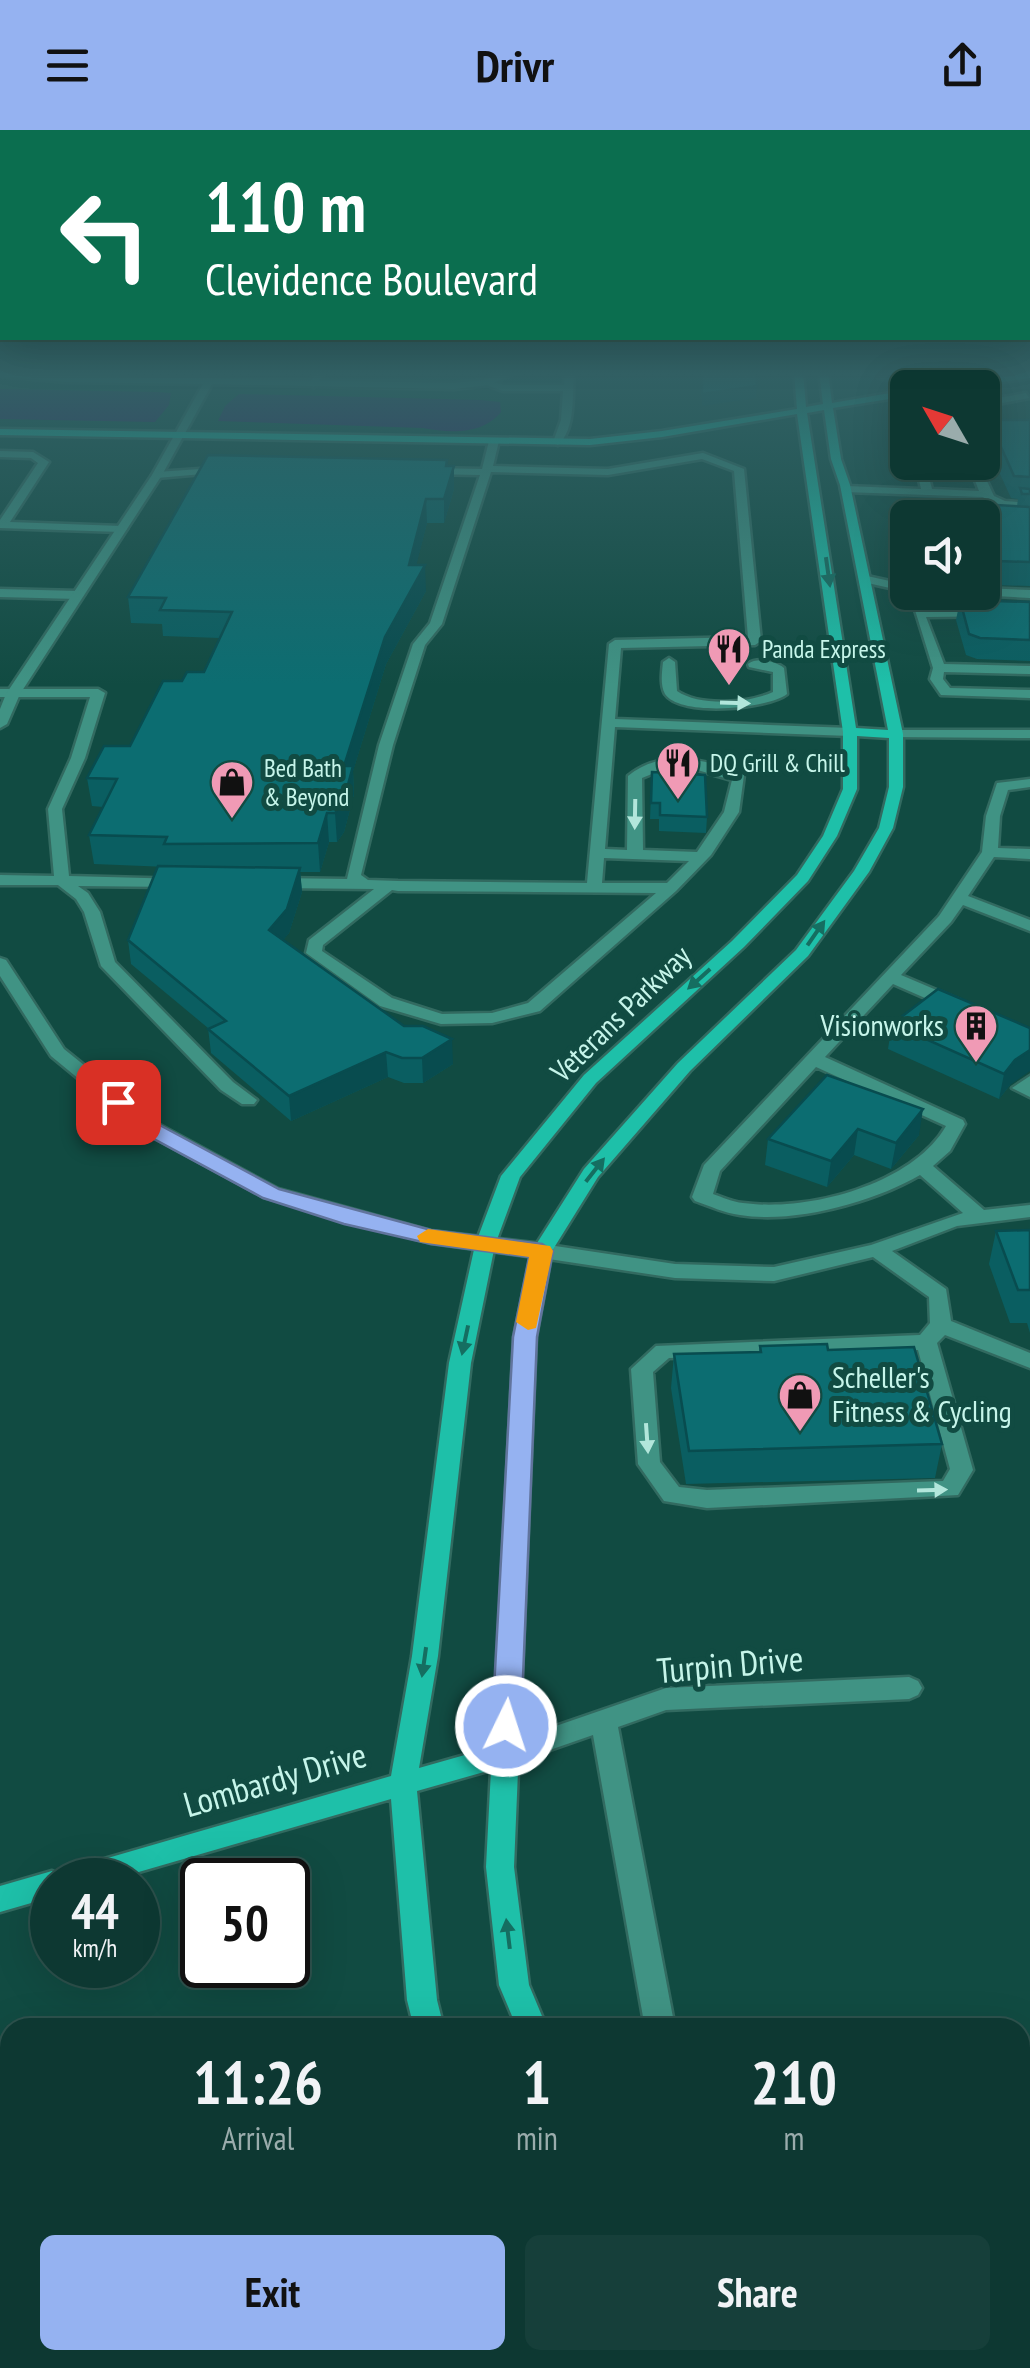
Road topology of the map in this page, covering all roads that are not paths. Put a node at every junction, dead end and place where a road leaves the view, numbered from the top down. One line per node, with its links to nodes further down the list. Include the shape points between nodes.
1 (34, 476): 13 (street)
2 (157, 476): 14 (street)
3 (485, 476): 47 (street, via 386,745 353,877)
4 (740, 476): 33 (street, via 755,641 618,641)
5 (805, 476): 34 (main road, Veterans Parkway, one-way to 34, via 826,558)
6 (842, 476): 9 (main road)
7 (924, 480): 10 (street)
8 (979, 480): 11 (street)
9 (846, 489): 10 (street); 15 (main road)
10 (927, 492): 11 (street)
11 (983, 494): 12 (street, via 996,504)
12 (1030, 506)
13 (1, 526): 14 (street)
14 (121, 529): 22 (street)
15 (867, 580): 18 (street); 24 (main road)
16 (1000, 582): 17 (street)
17 (1030, 583)
18 (890, 586)
19 (0, 593): 22 (street)
20 (890, 593): 24 (street)
21 (1000, 593): 23 (street)
22 (78, 594): 30 (street)
23 (1030, 594)
24 (870, 597): 35 (main road)
25 (1030, 612): 28 (street, via 919,613)
26 (669, 662): 27 (street, one-way to 27, via 670,691 683,699 753,704 776,698 779,671)
27 (754, 664)
28 (938, 668): 29 (street); 31 (street, via 936,679 946,692)
29 (1030, 670)
30 (6, 694): 32 (street); 44 (street, via 98,693 55,809)
31 (1030, 694)
32 (0, 724)
33 (608, 724): 34 (street); 39 (street)
34 (850, 732): 35 (main road); 63 (main road, Veterans Parkway, one-way to 63, via 850,789 804,878 590,1079 511,1176)
35 (896, 734): 36 (street); 65 (main road, one-way to 35, via 591,1173 684,1068 802,953 862,872 893,806)
36 (1030, 734)
37 (1030, 782): 38 (street, via 1002,786)
38 (990, 852): 41 (street); 51 (street)
39 (597, 853): 40 (street); 49 (street)
40 (634, 854): 42 (street); 42 (street, one-way to 40, via 736,808 739,778 708,765 660,762 636,776)
41 (1030, 854)
42 (701, 857): 50 (street)
43 (0, 880): 44 (street)
44 (62, 881): 45 (street); 59 (street, via 92,912 106,963)
45 (194, 882)
46 (251, 883): 47 (street)
47 (364, 884): 48 (street)
48 (388, 886): 49 (street); 50 (street, via 330,928 314,953 386,1002 441,1019 492,1018 534,1007)
49 (594, 888): 50 (street)
50 (670, 888)
51 (960, 898): 52 (street); 54 (street)
52 (1030, 926)
53 (0, 963): 63 (street, via 57,1052 149,1127 271,1194 352,1219)
54 (890, 976): 55 (street); 56 (street)
55 (977, 1013)
56 (812, 1058): 60 (street, via 956,1124); 60 (street, via 711,1169 702,1197 742,1210 808,1207)
57 (1030, 1081): 58 (street, via 1022,1088)
58 (1030, 1092)
59 (248, 1100)
60 (924, 1168): 62 (street)
61 (1030, 1211): 62 (street)
62 (980, 1217): 64 (street, via 954,1220)
63 (485, 1244): 65 (street); 71 (main road, Veterans Parkway, one-way to 71, via 460,1362)
64 (876, 1250): 65 (street, via 774,1274 675,1271); 66 (street, via 939,1294)
65 (542, 1251): 70 (main road, via 525,1337)
66 (934, 1334): 66 (street, one-way to 66, via 664,1352 642,1369 649,1464 672,1495 707,1500 950,1489 962,1470); 67 (street)
67 (1030, 1361)
68 (909, 1688): 69 (street, Turpin Drive, via 666,1699)
69 (604, 1722): 70 (street, Turpin Drive); 77 (street)
70 (504, 1754): 71 (main road, Lombardy Drive); 76 (main road, one-way to 70, via 514,1985 500,1867)
71 (404, 1781): 72 (main road, Lombardy Drive); 75 (main road, Veterans Parkway)
72 (142, 1858)
73 (30, 1891): 74 (main road)
74 (0, 1900)
75 (427, 2018)
76 (528, 2018)
77 (658, 2018)

